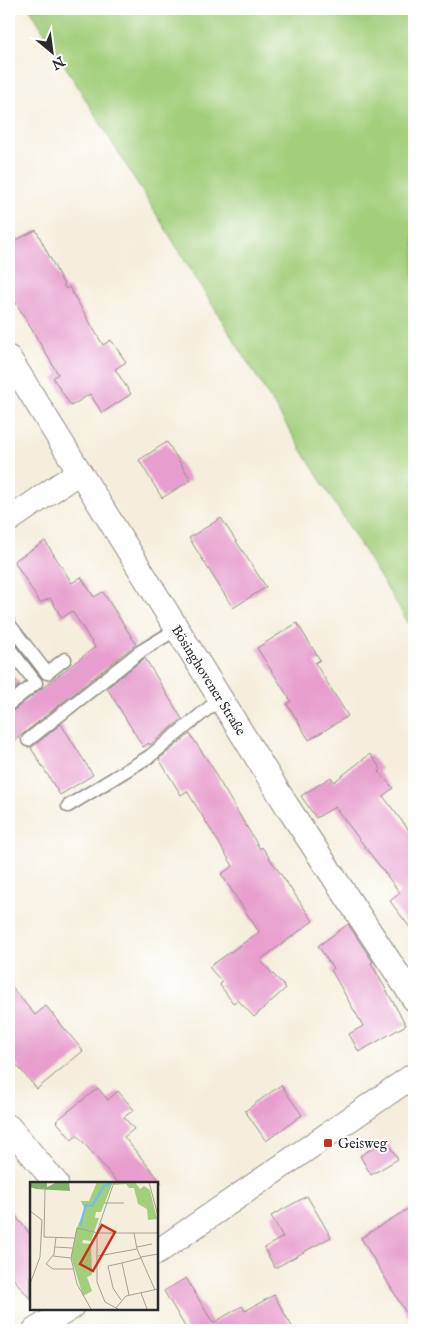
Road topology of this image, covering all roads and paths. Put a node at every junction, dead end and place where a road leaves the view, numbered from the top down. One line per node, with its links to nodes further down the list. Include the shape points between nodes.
1 (9, 358): 2 (street, Bösinghovener Straße)
2 (79, 472): 3 (street); 5 (street, Bösinghovener Straße)
3 (9, 520)
4 (9, 624): 7 (lane, via 47,673)
5 (177, 629): 8 (street, Bösinghovener Straße); 10 (lane, via 141,651)
6 (9, 648): 9 (lane, via 36,682)
7 (65, 659)
8 (221, 698): 11 (lane, via 150,756); 12 (street, Bösinghovener Straße, via 287,806)
9 (9, 704)
10 (28, 740)
11 (68, 806)
12 (414, 998)
13 (414, 1075): 16 (street)
14 (9, 1127): 15 (street)
15 (55, 1182)
16 (158, 1252)
17 (69, 1309): 18 (street)
18 (35, 1330)

